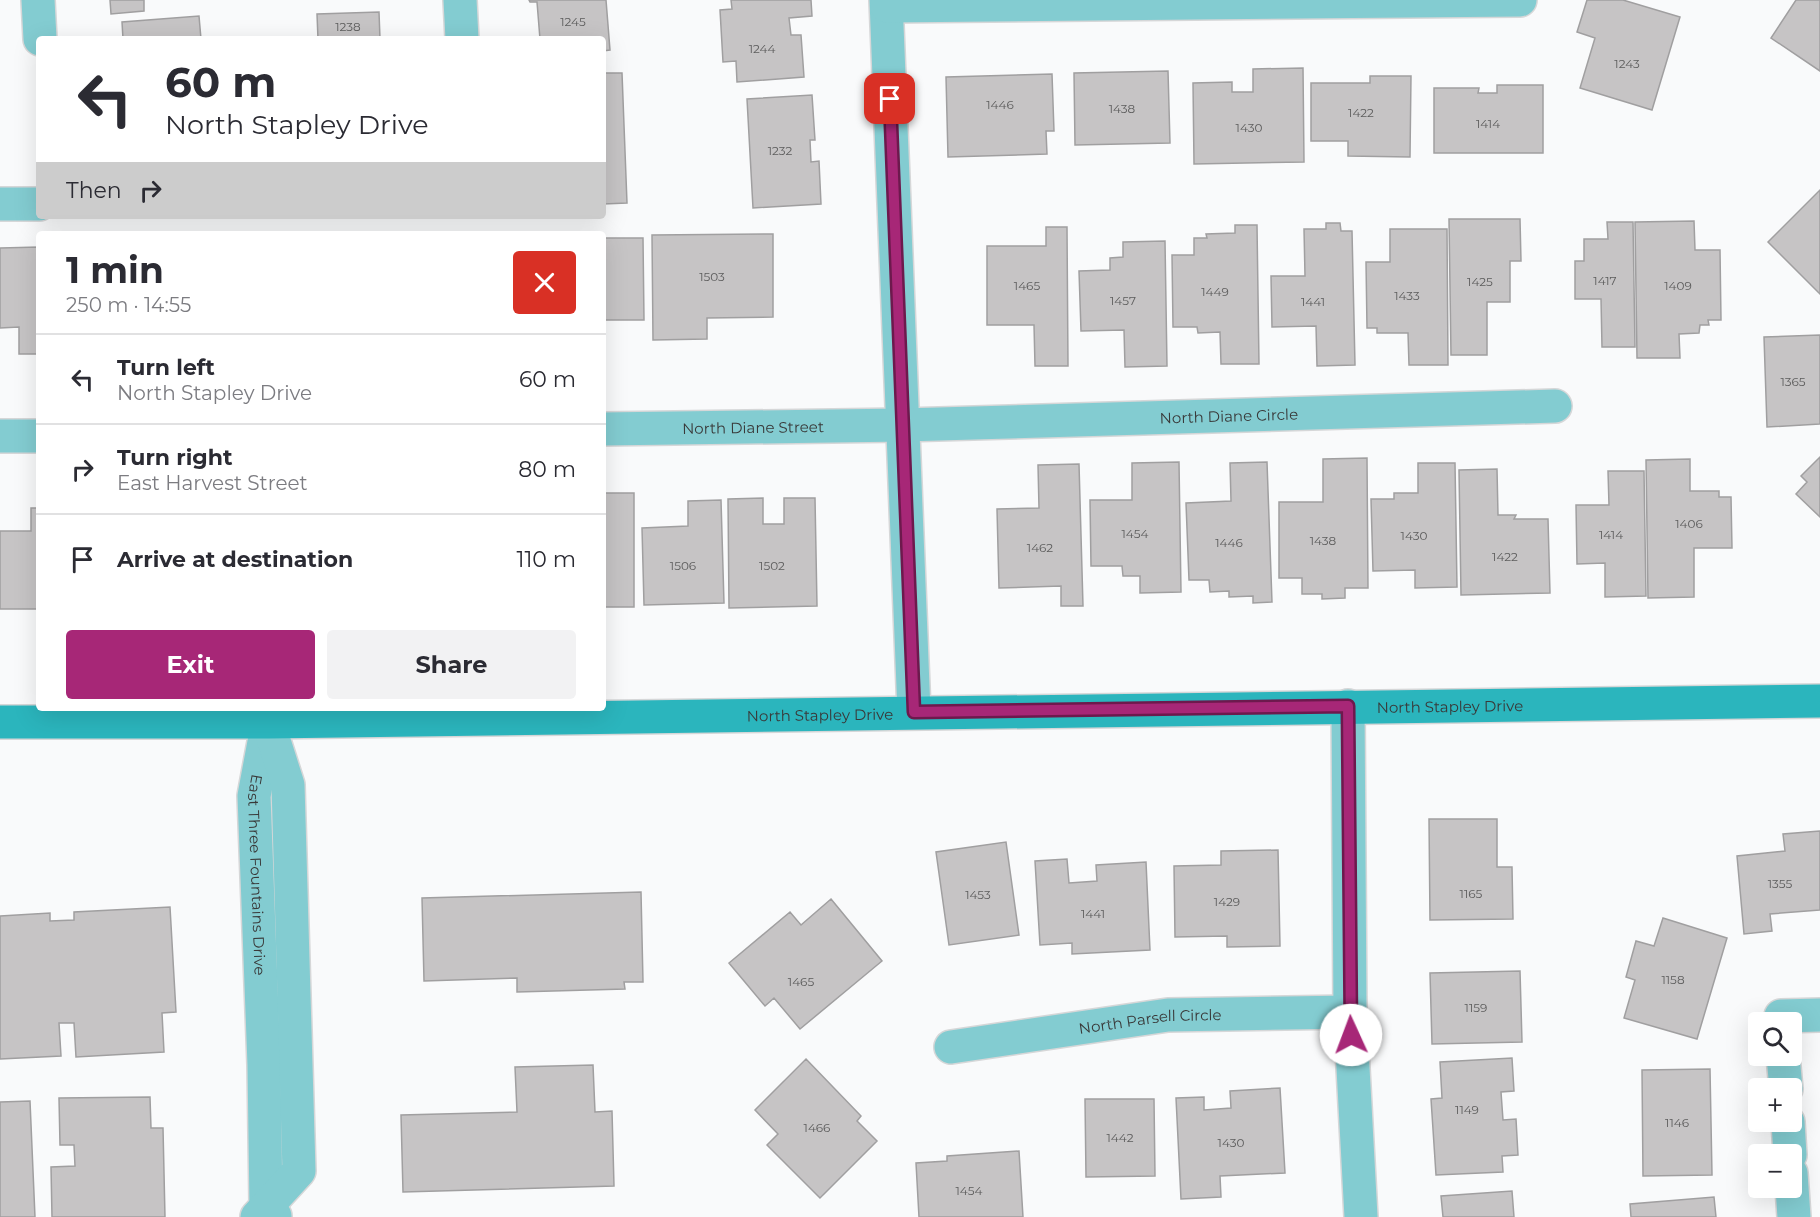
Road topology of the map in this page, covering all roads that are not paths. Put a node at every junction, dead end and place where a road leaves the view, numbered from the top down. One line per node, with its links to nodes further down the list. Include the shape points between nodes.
1 (38, 0): 5 (street)
2 (460, 0): 6 (street)
3 (1520, 0): 4 (street)
4 (887, 3): 10 (street)
5 (40, 36)
6 (462, 36)
7 (0, 204): 8 (street)
8 (36, 204)
9 (1556, 406): 10 (street, North Diane Circle)
10 (903, 425): 11 (street, North Diane Street); 16 (street)
11 (606, 429)
12 (0, 436): 13 (street)
13 (36, 436)
14 (1820, 700): 15 (main road, North Stapley Drive)
15 (1348, 706): 16 (main road, North Stapley Drive); 19 (street)
16 (914, 712): 18 (main road, North Stapley Drive)
17 (0, 722): 18 (main road, North Stapley Drive)
18 (268, 722): 24 (street, East Three Fountains Drive, via 254,796)
19 (1350, 1012): 22 (street, North Parsell Circle, via 1168,1015); 25 (street)
20 (1820, 1015): 21 (street)
21 (1802, 1017)
22 (951, 1047)
23 (1793, 1198): 26 (street)
24 (267, 1213)
25 (1361, 1217)
26 (1794, 1217)

